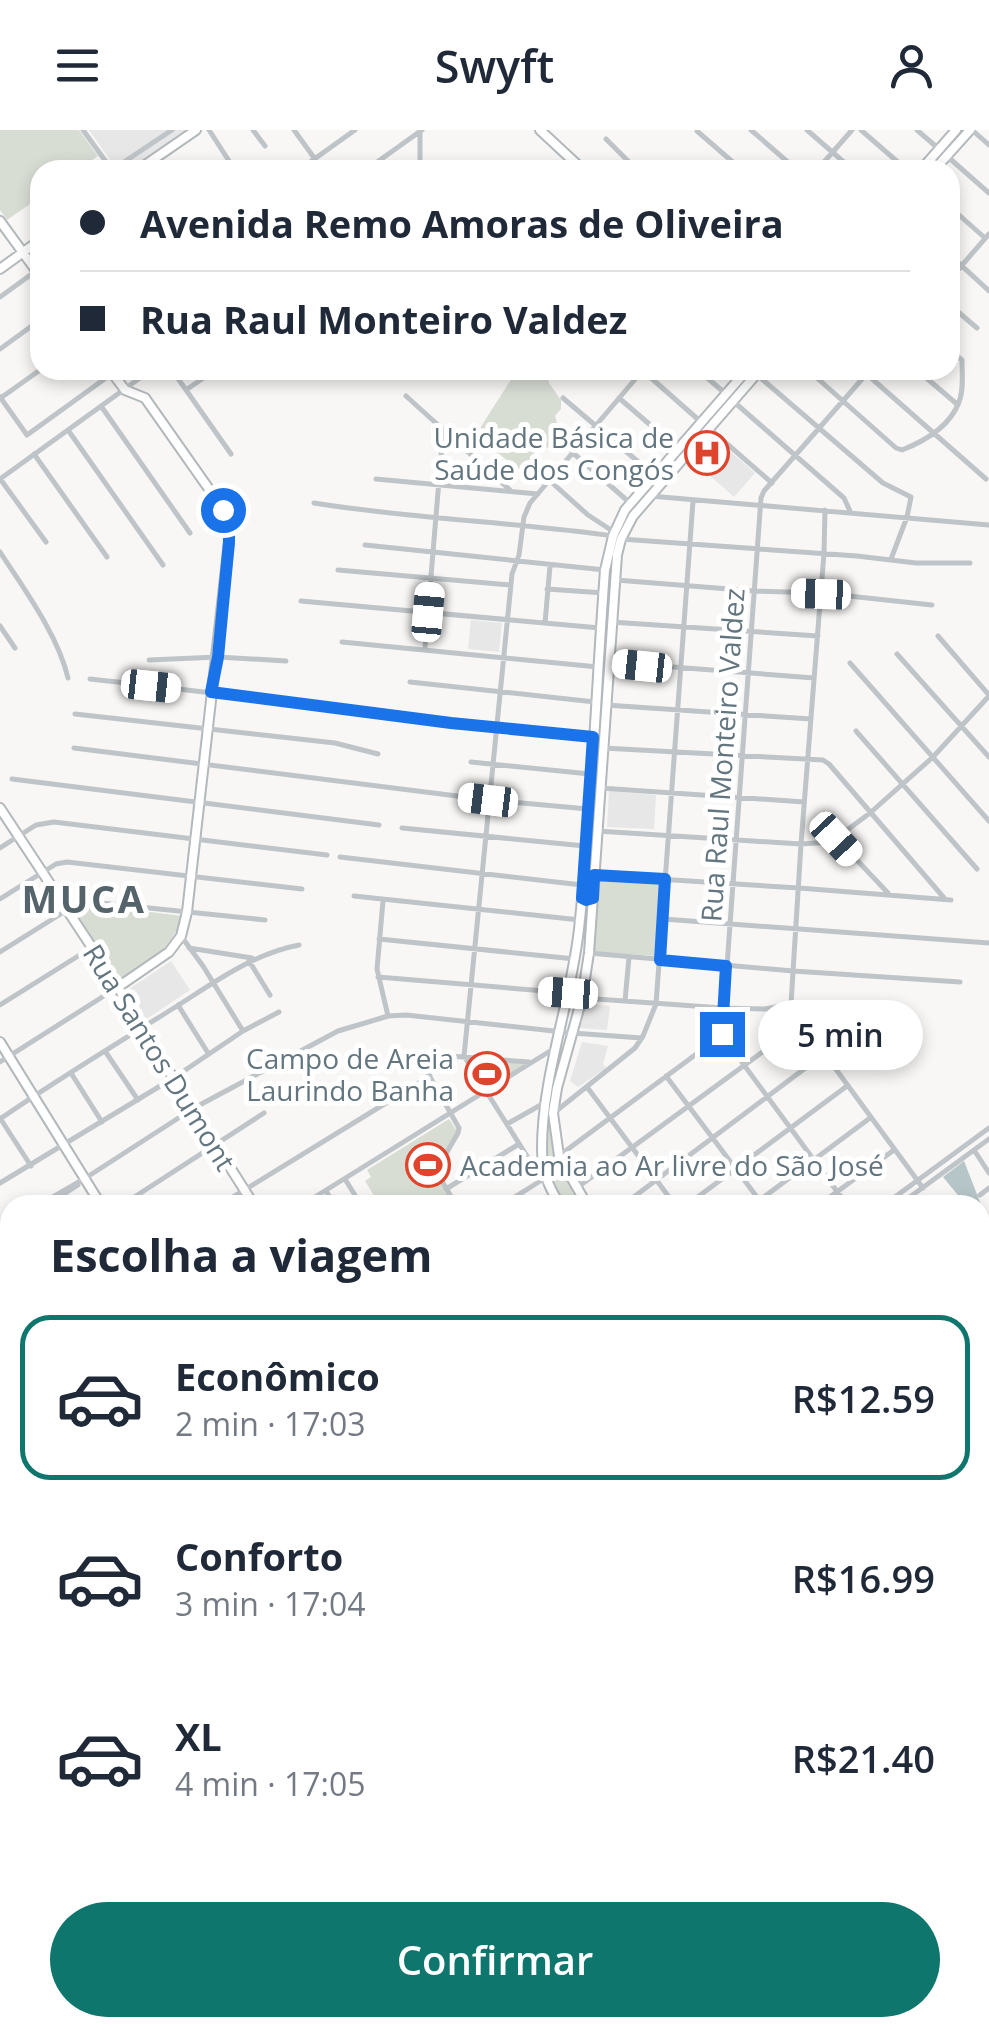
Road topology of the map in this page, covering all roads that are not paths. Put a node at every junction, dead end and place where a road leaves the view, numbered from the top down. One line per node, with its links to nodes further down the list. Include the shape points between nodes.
1 (84, 130): 26 (street)
2 (172, 130): 27 (street)
3 (196, 130): 28 (main road)
4 (208, 130): 29 (street)
5 (254, 130): 22 (street)
6 (294, 130): 25 (street)
7 (340, 130): 19 (street)
8 (355, 130): 19 (street)
9 (421, 130): 30 (street); 31 (street)
10 (540, 130): 32 (main road)
11 (751, 130): 35 (street)
12 (807, 130): 23 (street)
13 (852, 130): 23 (street)
14 (861, 130): 38 (street)
15 (917, 130): 24 (street)
16 (956, 130): 24 (main road)
17 (971, 130): 21 (street); 24 (main road)
18 (697, 131): 34 (street)
19 (345, 138): 25 (street)
20 (606, 139): 33 (street)
21 (989, 145)
22 (265, 146)
23 (833, 152): 36 (street); 37 (street)
24 (943, 153): 39 (main road); 40 (main road); 41 (street)
25 (314, 159)
26 (105, 160)
27 (127, 160)
28 (152, 160)
29 (228, 160)
30 (380, 160)
31 (420, 160)
32 (572, 160)
33 (627, 160)
34 (730, 160)
35 (786, 160)
36 (826, 160)
37 (842, 160)
38 (896, 160)
39 (934, 160)
40 (939, 160)
41 (951, 160)
42 (960, 168): 43 (street)
43 (989, 193)
44 (960, 214): 46 (street)
45 (0, 221): 48 (main road)
46 (987, 236): 50 (street)
47 (30, 248): 48 (main road)
48 (23, 253): 49 (main road); 51 (main road)
49 (30, 261)
50 (962, 266): 53 (street)
51 (0, 269)
52 (30, 278): 54 (street)
53 (989, 290)
54 (0, 297)
55 (960, 313): 57 (street)
56 (30, 327): 58 (street)
57 (978, 328)
58 (0, 349)
59 (960, 358): 85 (street)
60 (30, 377): 79 (street)
61 (101, 380): 79 (street, via 28,435)
62 (118, 380): 76 (main road)
63 (137, 380): 75 (street)
64 (179, 380): 77 (street)
65 (200, 380): 77 (street)
66 (634, 380): 82 (street)
67 (654, 380): 88 (street)
68 (709, 380): 83 (street)
69 (745, 380): 83 (main road)
70 (764, 380): 89 (street)
71 (819, 380): 84 (street)
72 (860, 380): 84 (street)
73 (877, 380): 92 (street)
74 (929, 380): 85 (street)
75 (134, 382): 76 (street); 80 (street)
76 (124, 390): 80 (main road); 86 (street)
77 (186, 390): 96 (street)
78 (406, 396): 91 (street)
79 (0, 397)
80 (145, 398): 160 (main road, via 229,525)
81 (563, 398): 87 (street)
82 (619, 398): 87 (street); 94 (street)
83 (729, 398): 88 (main road); 97 (street)
84 (843, 401): 89 (street); 92 (street, via 896,448)
85 (958, 405): 92 (street)
86 (102, 406): 90 (street); 118 (street)
87 (595, 425): 93 (street); 98 (street)
88 (705, 425): 94 (main road); 103 (street)
89 (819, 428): 97 (street); 115 (street, via 883,483 910,496)
90 (68, 430): 95 (street); 131 (street)
91 (442, 432): 104 (street); 105 (street)
92 (935, 433): 101 (street)
93 (572, 452): 102 (street); 110 (street)
94 (682, 452): 98 (main road); 107 (main road)
95 (34, 454): 99 (street); 127 (street)
96 (231, 454)
97 (796, 456): 103 (street); 113 (street)
98 (654, 476): 110 (main road)
99 (0, 479): 120 (street)
100 (376, 479): 104 (street)
101 (986, 479)
102 (549, 480): 106 (street); 119 (street)
103 (772, 483): 111 (street)
104 (438, 486): 105 (street); 114 (street)
105 (512, 492): 106 (street)
106 (538, 494): 117 (street)
107 (650, 496): 108 (street); 119 (main road)
108 (693, 501): 111 (street); 121 (street)
109 (314, 503): 114 (street)
110 (631, 504): 119 (main road)
111 (760, 506): 112 (street); 123 (street, Rua Raul Monteiro Valdez)
112 (826, 510): 113 (street); 126 (street)
113 (850, 512): 115 (street)
114 (435, 517): 117 (street); 125 (street)
115 (907, 517): 116 (street); 128 (street)
116 (989, 525)
117 (522, 526): 119 (street); 129 (street)
118 (190, 533)
119 (616, 536): 121 (street); 134 (main road); 136 (main road)
120 (46, 542)
121 (690, 544): 123 (street); 138 (street)
122 (364, 545): 125 (street)
123 (757, 550): 126 (street); 140 (street, Rua Raul Monteiro Valdez)
124 (0, 552): 168 (street)
125 (433, 552): 129 (street); 135 (street)
126 (824, 553): 128 (street); 141 (street)
127 (107, 557)
128 (891, 560): 130 (street)
129 (516, 562): 132 (street); 137 (street)
130 (970, 563)
131 (163, 566)
132 (550, 566): 134 (street); 139 (street)
133 (338, 570): 135 (street)
134 (606, 570): 142 (main road)
135 (430, 578): 137 (street); 145 (street)
136 (614, 580): 138 (street); 142 (main road)
137 (511, 584): 146 (street)
138 (686, 586): 140 (street); 150 (street)
139 (547, 588): 142 (street); 148 (street)
140 (754, 591): 141 (street); 152 (street, Rua Raul Monteiro Valdez)
141 (821, 594): 144 (street); 153 (street)
142 (606, 599): 147 (main road); 151 (main road)
143 (300, 601): 145 (street)
144 (932, 604)
145 (428, 612): 146 (street); 157 (street)
146 (507, 618): 148 (street); 159 (street)
147 (611, 622): 150 (street); 163 (main road)
148 (545, 623): 151 (street)
149 (0, 626): 156 (street)
150 (684, 627): 152 (street); 166 (street)
151 (600, 628): 165 (main road)
152 (751, 632): 153 (street); 167 (street, Rua Raul Monteiro Valdez)
153 (818, 636): 169 (street)
154 (938, 636): 174 (street)
155 (342, 642): 157 (street)
156 (14, 648)
157 (425, 648): 159 (street)
158 (897, 654): 183 (street)
159 (504, 656): 165 (street); 173 (street)
160 (218, 657): 161 (street); 162 (street); 172 (main road)
161 (148, 660)
162 (286, 661)
163 (608, 662): 166 (street); 176 (main road)
164 (850, 664): 191 (street)
165 (598, 667): 175 (main road)
166 (682, 669): 167 (street); 177 (street)
167 (747, 673): 169 (street); 179 (street, Rua Raul Monteiro Valdez)
168 (68, 678)
169 (814, 678): 180 (street)
170 (90, 679): 172 (street)
171 (410, 682): 173 (street)
172 (211, 692): 181 (main road); 182 (street)
173 (500, 692): 175 (street); 182 (street)
174 (989, 695): 183 (street)
175 (595, 702): 185 (main road)
176 (606, 705): 177 (street); 187 (main road)
177 (678, 711): 179 (street); 188 (street)
178 (76, 714): 181 (street)
179 (745, 714): 180 (street); 190 (street, Rua Raul Monteiro Valdez)
180 (811, 719): 193 (street)
181 (209, 728): 189 (street, via 335,742); 195 (main road)
182 (496, 728): 185 (street); 196 (street)
183 (961, 728): 191 (street); 192 (street)
184 (856, 731): 199 (street)
185 (593, 737): 197 (main road)
186 (74, 748): 195 (street)
187 (603, 748): 188 (street); 200 (main road)
188 (675, 751): 190 (street); 201 (street)
189 (378, 754)
190 (743, 756): 193 (street); 202 (street, Rua Raul Monteiro Valdez)
191 (933, 757): 199 (street); 209 (street)
192 (989, 757)
193 (808, 760): 205 (street); 208 (street, via 826,761)
194 (471, 762): 196 (street)
195 (205, 764): 203 (street); 204 (main road)
196 (492, 764): 197 (street); 203 (street)
197 (590, 774): 207 (main road)
198 (12, 779): 204 (street)
199 (902, 785): 208 (street); 224 (street)
200 (600, 788): 201 (street); 212 (main road)
201 (672, 792): 202 (street); 215 (street)
202 (739, 798): 205 (street); 218 (street, Rua Raul Monteiro Valdez)
203 (488, 800): 207 (street); 214 (street)
204 (200, 802): 210 (street); 216 (main road)
205 (804, 802): 219 (street)
206 (0, 808): 213 (main road, Rua Santos Dumont)
207 (588, 809): 220 (main road)
208 (870, 813): 217 (street); 235 (street, via 948,900)
209 (989, 821)
210 (379, 825)
211 (402, 828): 214 (street)
212 (597, 831): 215 (street); 228 (main road)
213 (20, 836): 216 (street, via 54,822); 221 (street); 225 (main road, Rua Santos Dumont)
214 (485, 836): 220 (street); 226 (street)
215 (670, 836): 218 (street); 229 (street)
216 (196, 839): 222 (street); 227 (main road)
217 (836, 839): 219 (street); 235 (street)
218 (734, 840): 219 (street); 230 (street, Rua Raul Monteiro Valdez)
219 (801, 844): 233 (street)
220 (585, 846): 231 (main road)
221 (0, 848)
222 (326, 855)
223 (340, 857): 226 (street)
224 (977, 868)
225 (42, 872): 227 (street, via 67,862); 238 (street); 240 (main road, Rua Santos Dumont)
226 (481, 873): 231 (street); 241 (street)
227 (192, 875): 232 (street); 242 (main road)
228 (594, 875): 229 (street); 237 (main road)
229 (665, 879): 230 (street); 246 (street)
230 (731, 883): 233 (street); 247 (street, Rua Raul Monteiro Valdez)
231 (582, 885): 236 (main road)
232 (302, 888)
233 (799, 888): 235 (street); 248 (street)
234 (354, 896): 239 (street)
235 (890, 896)
236 (582, 898): 237 (main road); 244 (main road)
237 (593, 898): 243 (main road)
238 (0, 899)
239 (383, 900): 241 (street); 250 (street)
240 (66, 910): 242 (street, via 91,902); 254 (main road, Rua Santos Dumont); 256 (street)
241 (477, 911): 244 (street); 253 (street)
242 (187, 912): 245 (street); 249 (main road)
243 (593, 912): 244 (main road); 257 (main road)
244 (580, 916): 259 (main road)
245 (265, 920)
246 (663, 920): 247 (street); 261 (street)
247 (729, 924): 248 (street); 262 (street, Rua Raul Monteiro Valdez)
248 (795, 929): 251 (street); 263 (street)
249 (180, 936): 255 (street); 268 (main road, via 162,958)
250 (379, 939): 253 (street); 264 (street)
251 (989, 943)
252 (300, 945): 260 (street)
253 (474, 947): 259 (street); 267 (street)
254 (91, 948): 268 (main road, Rua Santos Dumont); 275 (street)
255 (189, 948): 260 (street); 266 (street)
256 (0, 952)
257 (590, 953): 258 (street); 271 (main road)
258 (629, 957): 261 (street); 272 (street)
259 (575, 958): 269 (main road)
260 (252, 960): 266 (street); 270 (street)
261 (660, 960): 262 (street); 273 (street)
262 (726, 966): 263 (street); 278 (street, Rua Raul Monteiro Valdez)
263 (793, 971): 265 (street); 277 (street)
264 (378, 977): 267 (street); 280 (street)
265 (960, 982)
266 (213, 983): 276 (street); 285 (street)
267 (470, 985): 269 (street); 281 (street)
268 (118, 987): 283 (main road, Rua Santos Dumont); 294 (street)
269 (568, 993): 284 (main road)
270 (270, 995)
271 (582, 998): 272 (street); 286 (main road)
272 (625, 1002): 273 (street)
273 (656, 1004): 278 (street); 288 (street)
274 (821, 1004): 277 (street)
275 (0, 1005)
276 (178, 1005): 283 (street); 292 (street)
277 (793, 1006): 278 (street); 282 (street)
278 (723, 1008): 287 (street, Rua Raul Monteiro Valdez)
279 (279, 1012): 285 (street)
280 (388, 1016): 281 (street); 311 (street, via 338,1032)
281 (466, 1020): 284 (street); 295 (street)
282 (802, 1024): 293 (street); 298 (street)
283 (141, 1027): 291 (street); 302 (main road, Rua Santos Dumont)
284 (561, 1030): 286 (street); 290 (main road)
285 (243, 1031): 292 (street)
286 (572, 1033): 288 (street); 314 (main road)
287 (722, 1034): 298 (street); 301 (street)
288 (642, 1038): 304 (street)
289 (0, 1042): 294 (main road)
290 (558, 1046): 297 (street); 309 (main road)
291 (105, 1051): 299 (street); 308 (street)
292 (209, 1054): 302 (street)
293 (824, 1054): 303 (street); 307 (street)
294 (9, 1056): 296 (street); 306 (main road)
295 (464, 1056): 297 (street); 300 (street, via 423,1053); 305 (street)
296 (0, 1062)
297 (532, 1062): 305 (street)
298 (744, 1066): 307 (street); 310 (street)
299 (71, 1073): 306 (street); 318 (street)
300 (430, 1076): 312 (street); 344 (street)
301 (666, 1076): 310 (street); 316 (street)
302 (175, 1077): 308 (street); 311 (main road, Rua Santos Dumont)
303 (847, 1086): 317 (street); 320 (street)
304 (587, 1087): 314 (street); 316 (street)
305 (485, 1091): 312 (street); 319 (street)
306 (34, 1096): 315 (street); 326 (main road)
307 (766, 1096): 320 (street); 322 (street)
308 (138, 1100): 318 (street)
309 (546, 1102): 319 (street); 339 (main road)
310 (690, 1107): 322 (street); 327 (street)
311 (194, 1108): 324 (main road, Rua Santos Dumont); 335 (street)
312 (452, 1112): 336 (street); 345 (street, via 458,1134 436,1171)
313 (264, 1113): 324 (street)
314 (553, 1114): 330 (main road)
315 (0, 1118): 332 (street)
316 (610, 1118): 327 (street); 330 (street)
317 (870, 1118): 328 (street); 331 (street)
318 (102, 1122): 326 (street)
319 (507, 1124): 325 (street)
320 (790, 1128): 331 (street); 333 (street)
321 (989, 1128): 338 (street)
322 (713, 1137): 333 (street); 337 (street)
323 (989, 1139): 329 (street)
324 (216, 1143): 344 (main road, Rua Santos Dumont); 352 (street)
325 (519, 1144): 339 (street); 345 (street)
326 (64, 1146): 332 (street); 335 (main road)
327 (632, 1148): 337 (street); 341 (street)
328 (894, 1150): 338 (street); 347 (street)
329 (974, 1150): 334 (street); 342 (street)
330 (559, 1156): 341 (main road)
331 (813, 1160): 347 (street); 367 (street)
332 (30, 1166): 340 (street)
333 (736, 1168): 365 (street); 366 (street)
334 (989, 1173)
335 (84, 1179): 349 (street); 350 (street); 351 (main road)
336 (345, 1179): 346 (street); 357 (street)
337 (656, 1180): 363 (street); 364 (street)
338 (918, 1180): 342 (street); 370 (street)
339 (544, 1181): 359 (street); 360 (main road)
340 (0, 1183)
341 (568, 1184): 361 (main road); 362 (main road)
342 (923, 1188): 371 (street)
343 (989, 1188): 348 (street)
344 (245, 1190): 353 (street); 354 (main road, Rua Santos Dumont)
345 (446, 1190): 358 (street)
346 (326, 1191): 355 (street); 356 (street)
347 (837, 1192): 368 (street); 369 (street)
348 (980, 1194)
349 (56, 1195)
350 (64, 1195)
351 (95, 1195)
352 (137, 1195)
353 (237, 1195)
354 (248, 1195)
355 (320, 1195)
356 (329, 1195)
357 (355, 1195)
358 (449, 1195)
359 (520, 1195)
360 (554, 1195)
361 (555, 1195)
362 (578, 1195)
363 (636, 1195)
364 (667, 1195)
365 (700, 1195)
366 (754, 1195)
367 (769, 1195)
368 (833, 1195)
369 (840, 1195)
370 (898, 1195)
371 (913, 1195)

